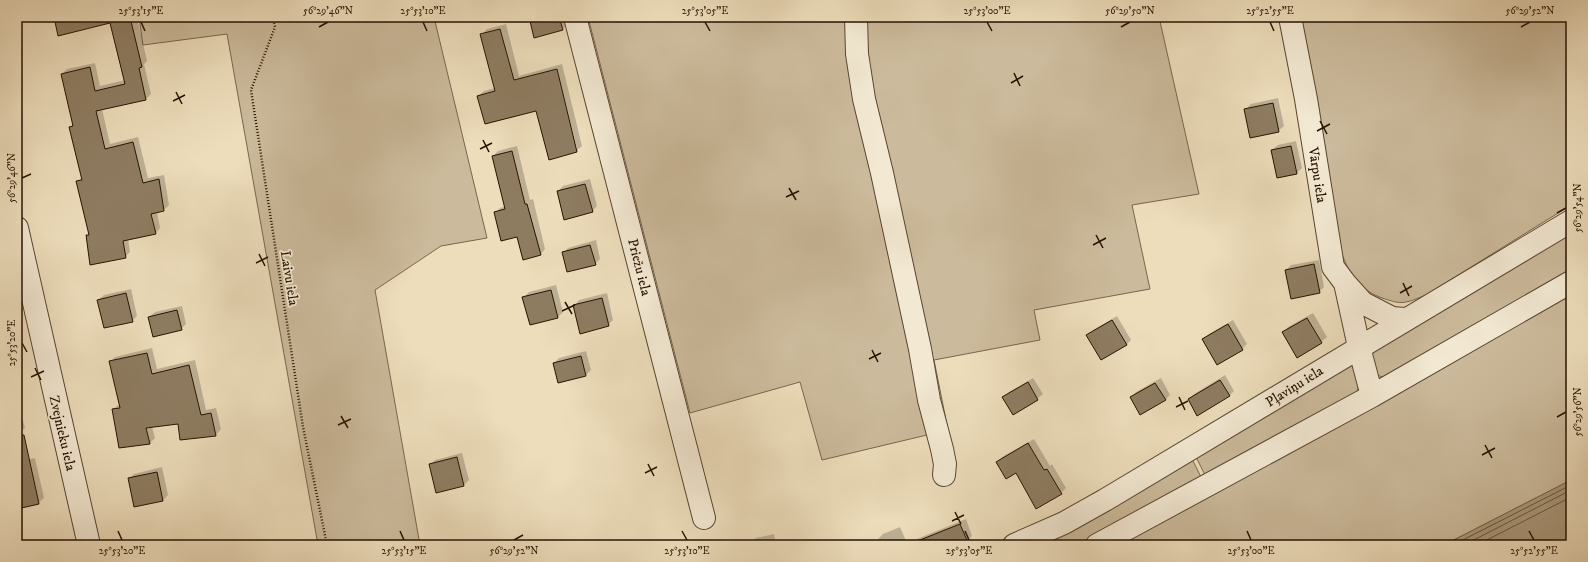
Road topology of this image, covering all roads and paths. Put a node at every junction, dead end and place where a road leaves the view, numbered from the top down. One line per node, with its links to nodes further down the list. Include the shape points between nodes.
1 (273, 17): 15 (path, Laivu iela, via 275,27 252,90 303,427)
2 (575, 17): 13 (street, Priežu iela)
3 (856, 17): 12 (street, via 857,54 864,99 920,349 928,400 942,449)
4 (1290, 17): 8 (street, Vārpu iela, via 1333,267)
5 (1571, 221): 9 (street, Pļaviņu iela)
6 (17, 228): 14 (street, Zvejnieku iela)
7 (1571, 282): 11 (street)
8 (1345, 283): 9 (street, Vārpu iela, via 1363,303 1392,318); 10 (street, Vārpu iela)
9 (1405, 319): 10 (street, Pļaviņu iela)
10 (1359, 346): 11 (street, Vārpu iela); 16 (street, Pļaviņu iela, via 1105,500 1064,523)
11 (1372, 396): 17 (street)
12 (944, 475)
13 (704, 518)
14 (89, 545)
15 (327, 545)
16 (1014, 545)
17 (1097, 545)

